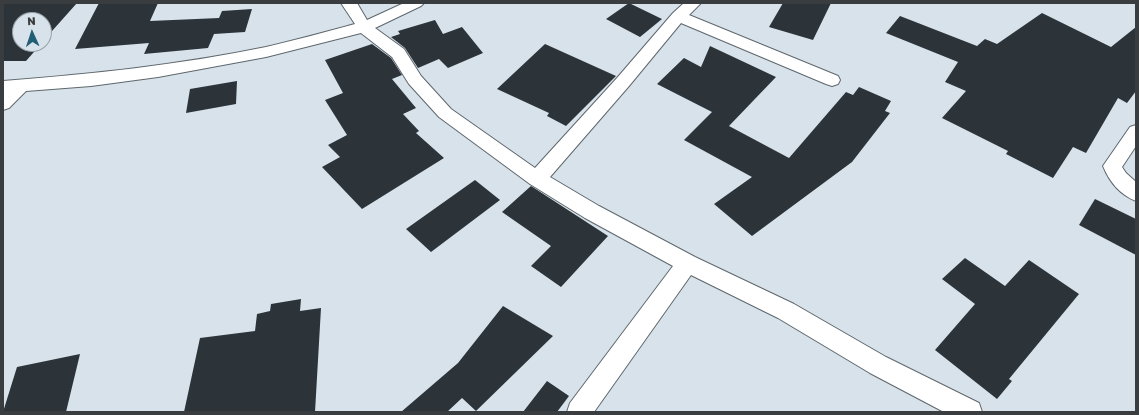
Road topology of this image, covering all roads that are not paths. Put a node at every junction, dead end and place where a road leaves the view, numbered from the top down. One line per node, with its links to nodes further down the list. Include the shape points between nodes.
1 (349, 3): 5 (street)
2 (416, 3): 5 (street)
3 (693, 3): 4 (street)
4 (678, 16): 6 (street); 11 (street)
5 (364, 27): 7 (street, via 266,52 158,72); 11 (street, via 398,53 415,80 445,113)
6 (832, 80)
7 (21, 86): 8 (street); 9 (street)
8 (3, 87)
9 (3, 104)
10 (1136, 132): 12 (street, via 1112,166 1123,184)
11 (537, 179): 13 (street)
12 (1136, 193)
13 (687, 263): 14 (street); 15 (street, via 786,311 878,365)
14 (579, 412)
15 (970, 412)

